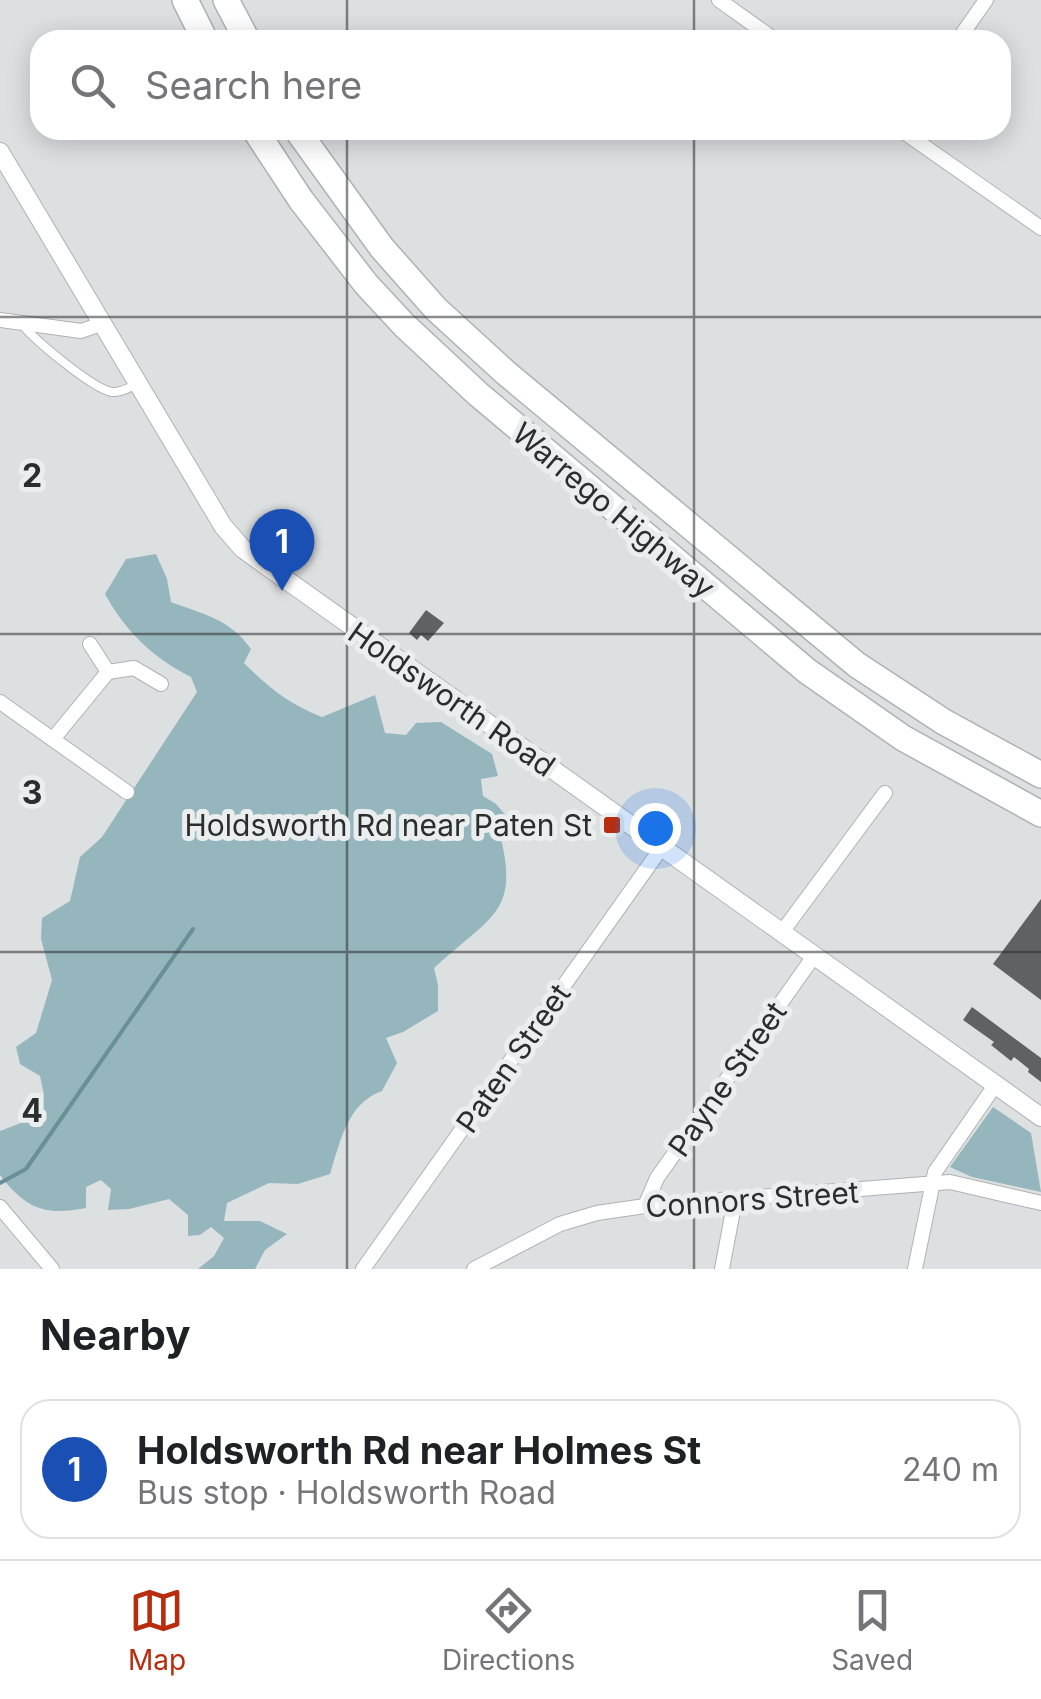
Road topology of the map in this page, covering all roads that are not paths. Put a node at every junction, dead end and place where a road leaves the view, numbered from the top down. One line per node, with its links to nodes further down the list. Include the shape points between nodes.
1 (185, 0): 6 (highway)
2 (226, 0): 7 (highway)
3 (242, 0): 8 (highway)
4 (719, 0): 9 (street)
5 (986, 0): 10 (street)
6 (200, 30)
7 (242, 30)
8 (256, 30)
9 (761, 30)
10 (965, 30)
11 (262, 140): 28 (highway, Warrego Highway, via 366,284 478,394 806,670 903,738)
12 (304, 140): 25 (highway, Warrego Highway, via 382,248 506,374 856,665)
13 (916, 140): 15 (street)
14 (0, 152): 18 (street, Holdsworth Road)
15 (1041, 228)
16 (0, 320): 17 (street)
17 (21, 323): 18 (street, via 81,330); 19 (lane, via 38,343 105,390)
18 (101, 324): 19 (street, Holdsworth Road)
19 (137, 384): 29 (street, Holdsworth Road, via 243,549)
20 (90, 644): 21 (street)
21 (108, 672): 22 (street, via 134,668); 24 (street)
22 (161, 684)
23 (0, 702): 24 (street)
24 (53, 740): 26 (street)
25 (1041, 775)
26 (127, 792)
27 (885, 792): 30 (street)
28 (1041, 814)
29 (662, 848): 30 (street, Holdsworth Road); 40 (street, Paten Street)
30 (782, 932): 31 (street, Holdsworth Road)
31 (814, 956): 32 (street, Holdsworth Road); 37 (street, Payne Street, via 657,1178)
32 (996, 1084): 33 (street, Holdsworth Road); 34 (street)
33 (1041, 1116)
34 (931, 1184): 35 (street, Connors Street); 36 (street, Connors Street, via 960,1183); 43 (street)
35 (735, 1200): 37 (street, Connors Street); 42 (street)
36 (1041, 1203)
37 (645, 1206): 41 (street, Connors Street, via 560,1224)
38 (0, 1207): 39 (street)
39 (52, 1269)
40 (364, 1269)
41 (474, 1269)
42 (722, 1269)
43 (915, 1269)

